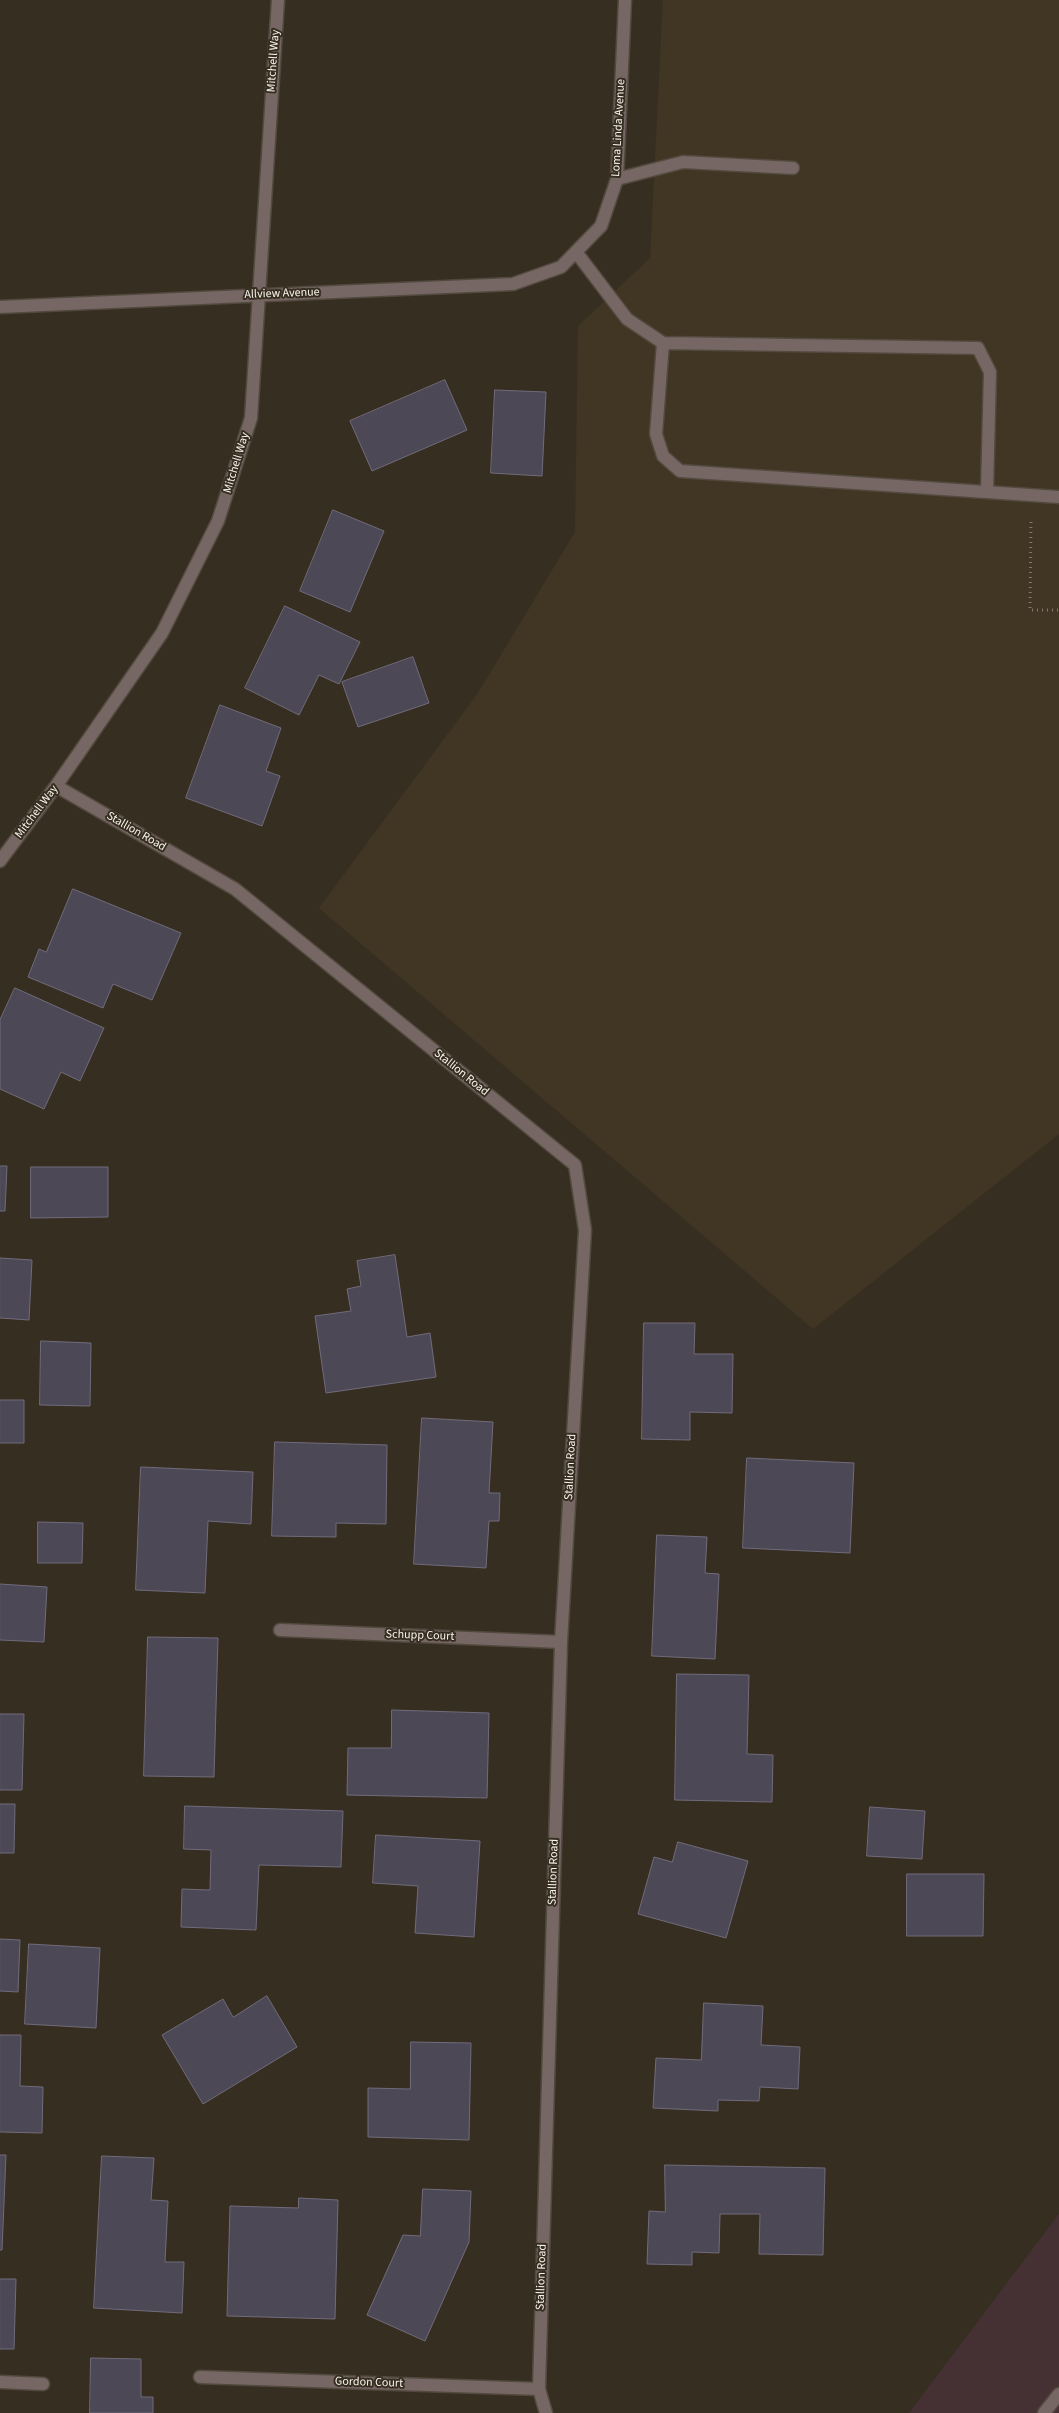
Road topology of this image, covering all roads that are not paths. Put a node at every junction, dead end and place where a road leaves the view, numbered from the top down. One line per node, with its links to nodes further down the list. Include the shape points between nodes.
1 (278, 0): 7 (street, Mitchell Way)
2 (625, 0): 4 (street, Loma Linda Avenue)
3 (793, 168): 4 (street, via 683,162)
4 (617, 179): 5 (street, Loma Linda Avenue, via 601,226)
5 (576, 252): 6 (street, Loma Linda Avenue); 9 (street, via 627,319)
6 (561, 267): 7 (street, Allview Avenue, via 513,284)
7 (260, 294): 8 (street, Allview Avenue); 12 (street, Mitchell Way, via 251,418 218,521 162,633)
8 (0, 307)
9 (663, 343): 10 (street, via 656,434 663,456 680,471); 10 (street, via 978,348 990,372)
10 (987, 491): 11 (street)
11 (1059, 497)
12 (56, 786): 13 (street, Mitchell Way); 15 (street, Stallion Road, via 235,889 575,1165 585,1230)
13 (0, 861)
14 (280, 1630): 15 (street, Schupp Court)
15 (561, 1642): 19 (street, Stallion Road)
16 (200, 2378): 19 (street, Gordon Court)
17 (0, 2382): 18 (street)
18 (43, 2384)
19 (539, 2389): 21 (street, Stallion Road)
20 (1059, 2394): 22 (street)
21 (546, 2413)
22 (1044, 2413)

